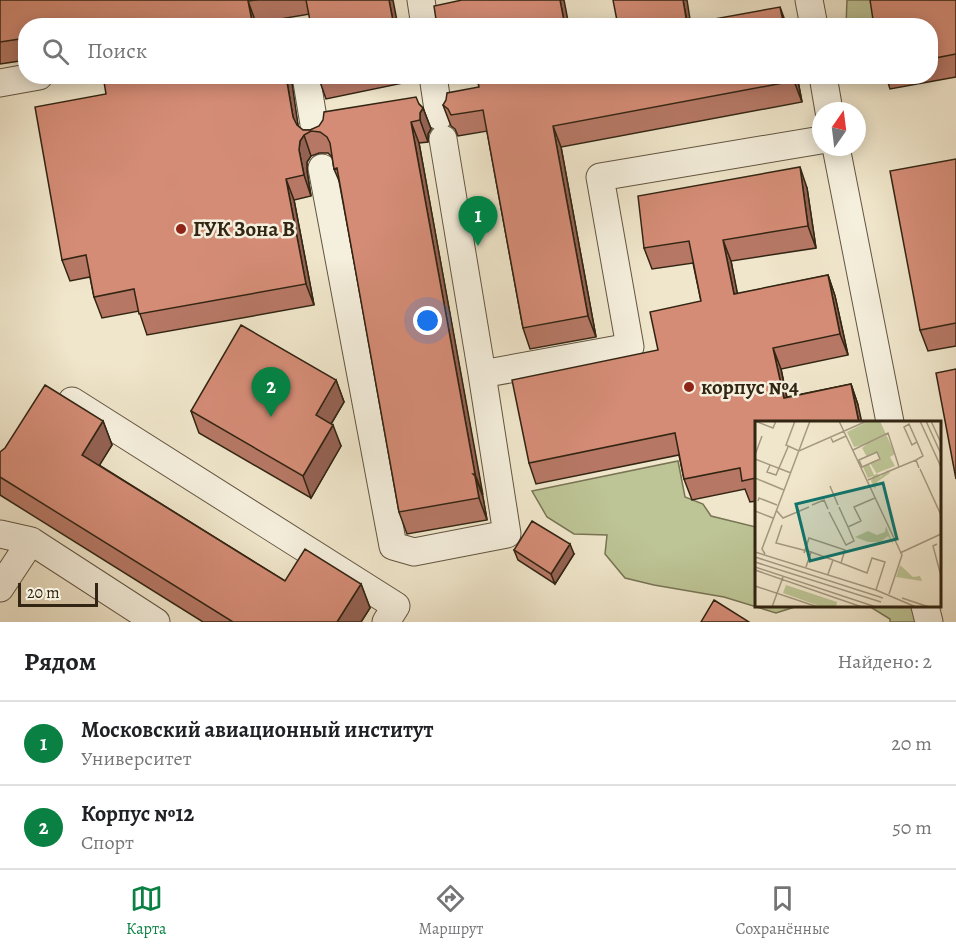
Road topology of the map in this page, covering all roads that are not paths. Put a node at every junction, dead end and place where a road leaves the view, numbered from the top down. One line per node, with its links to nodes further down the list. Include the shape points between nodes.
1 (421, 0): 3 (lane)
2 (809, 0): 4 (lane)
3 (424, 18)
4 (812, 18)
5 (18, 80): 6 (lane)
6 (0, 83)
7 (307, 84): 11 (lane)
8 (434, 84): 15 (lane)
9 (824, 84): 10 (lane)
10 (827, 102)
11 (316, 136)
12 (812, 142): 15 (lane, via 600,177 630,347)
13 (838, 156): 17 (lane)
14 (322, 168): 15 (lane, via 393,546 414,552 507,534)
15 (482, 374)
16 (49, 387): 23 (lane, via 396,606)
17 (890, 421)
18 (0, 534): 19 (lane)
19 (31, 541): 20 (lane); 22 (lane)
20 (0, 588)
21 (925, 607): 24 (lane)
22 (156, 622)
23 (386, 622)
24 (928, 622)

